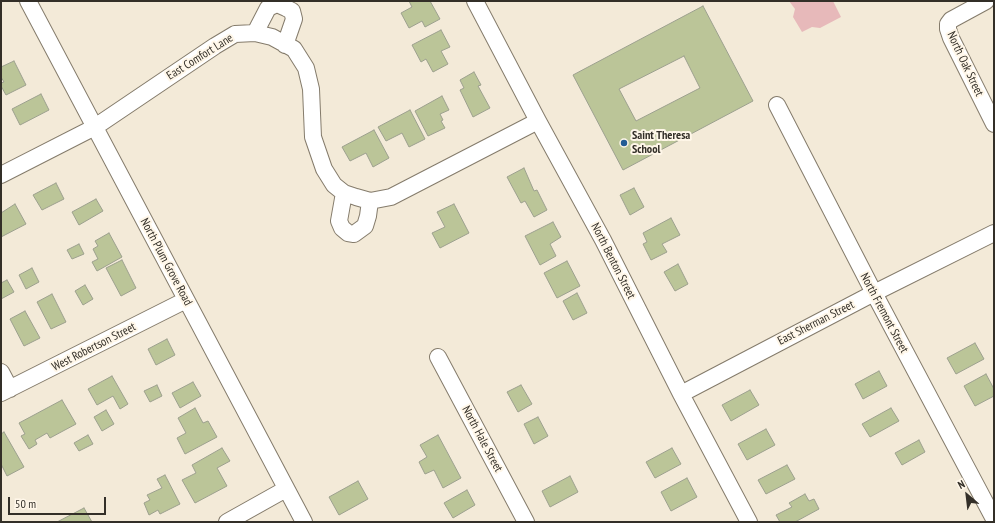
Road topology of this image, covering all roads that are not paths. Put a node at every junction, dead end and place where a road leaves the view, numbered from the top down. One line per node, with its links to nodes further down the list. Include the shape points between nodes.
1 (28, 1): 9 (street, North Plum Grove Road)
2 (476, 1): 7 (street, North Benton Street)
3 (986, 1): 8 (street, North Oak Street, via 951,20 948,29)
4 (255, 33): 5 (street, East Comfort Lane, via 272,37); 5 (street, via 268,8 277,4 292,12 294,19); 9 (street, East Comfort Lane, via 235,34)
5 (285, 45): 11 (street, East Comfort Lane, via 294,49 306,68 311,89 313,136 324,169 334,185)
6 (777, 105): 14 (street, North Fremont Street)
7 (538, 121): 12 (street, via 391,197); 19 (street, North Benton Street, via 603,240)
8 (994, 124)
9 (95, 127): 10 (street, East Comfort Lane); 15 (street, North Plum Grove Road)
10 (1, 175)
11 (344, 193): 12 (street); 12 (street, via 339,221 348,233 354,234 365,226)
12 (370, 201)
13 (994, 233): 14 (street, East Sherman Street)
14 (874, 293): 19 (street, East Sherman Street); 21 (street, North Fremont Street)
15 (186, 300): 18 (street, West Robertson Street); 20 (street, North Plum Grove Road)
16 (438, 357): 24 (street, North Hale Street)
17 (1, 372): 18 (street)
18 (5, 391)
19 (681, 394): 25 (street, North Benton Street)
20 (286, 489): 22 (street); 23 (street, North Plum Grove Road)
21 (994, 519)
22 (227, 522)
23 (304, 522)
24 (526, 522)
25 (749, 522)

